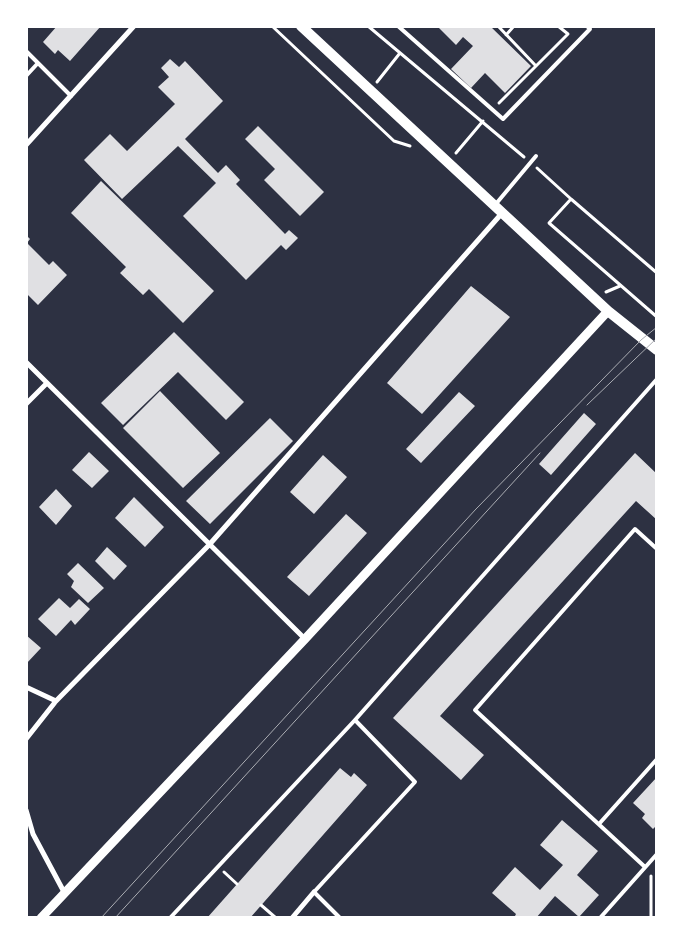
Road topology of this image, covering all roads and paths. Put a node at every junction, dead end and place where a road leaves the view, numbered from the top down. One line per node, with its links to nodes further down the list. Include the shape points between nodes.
1 (134, 26): 17 (street)
2 (272, 26): 21 (path, via 394,141)
3 (301, 26): 16 (main road)
4 (368, 26): 12 (path)
5 (398, 26): 18 (lane)
6 (498, 26): 10 (path)
7 (514, 26): 10 (path)
8 (558, 26): 14 (path, via 568,34)
9 (587, 26): 18 (lane, via 590,29 503,119)
10 (506, 35): 14 (path)
11 (26, 51): 13 (lane)
12 (400, 53): 16 (path); 19 (path)
13 (38, 63): 15 (lane); 17 (lane)
14 (536, 66): 18 (path)
15 (26, 76)
16 (370, 90): 23 (main road)
17 (71, 96): 20 (street)
18 (492, 110)
19 (483, 121): 23 (path); 24 (path)
20 (26, 145)
21 (417, 152)
22 (536, 156): 24 (lane)
23 (449, 162): 26 (main road)
24 (530, 162): 25 (path); 26 (lane)
25 (571, 199): 27 (path); 29 (path, via 549,223)
26 (499, 208): 28 (main road); 35 (street)
27 (657, 273)
28 (608, 311): 30 (main road); 37 (street)
29 (657, 317)
30 (657, 350)
31 (26, 362): 33 (street)
32 (657, 379): 40 (lane)
33 (47, 382): 34 (street); 35 (street)
34 (26, 404)
35 (209, 545): 37 (street); 39 (street)
36 (657, 549): 44 (lane, via 635,529 475,710)
37 (305, 639): 52 (street)
38 (26, 687): 39 (street)
39 (56, 701): 41 (street)
40 (354, 720): 49 (lane); 53 (lane, via 415,782)
41 (26, 739)
42 (657, 759): 44 (lane)
43 (26, 810): 45 (street)
44 (599, 824): 50 (lane)
45 (33, 834): 46 (street); 52 (street)
46 (26, 836)
47 (657, 854): 48 (lane)
48 (650, 861): 50 (lane); 61 (path)
49 (218, 867): 51 (path); 56 (lane)
50 (645, 867): 60 (lane)
51 (237, 884)
52 (64, 892): 55 (street)
53 (314, 892): 58 (street); 59 (lane)
54 (261, 905): 57 (path)
55 (41, 918)
56 (170, 918)
57 (276, 918)
58 (292, 918)
59 (340, 918)
60 (600, 918)
61 (651, 918)

